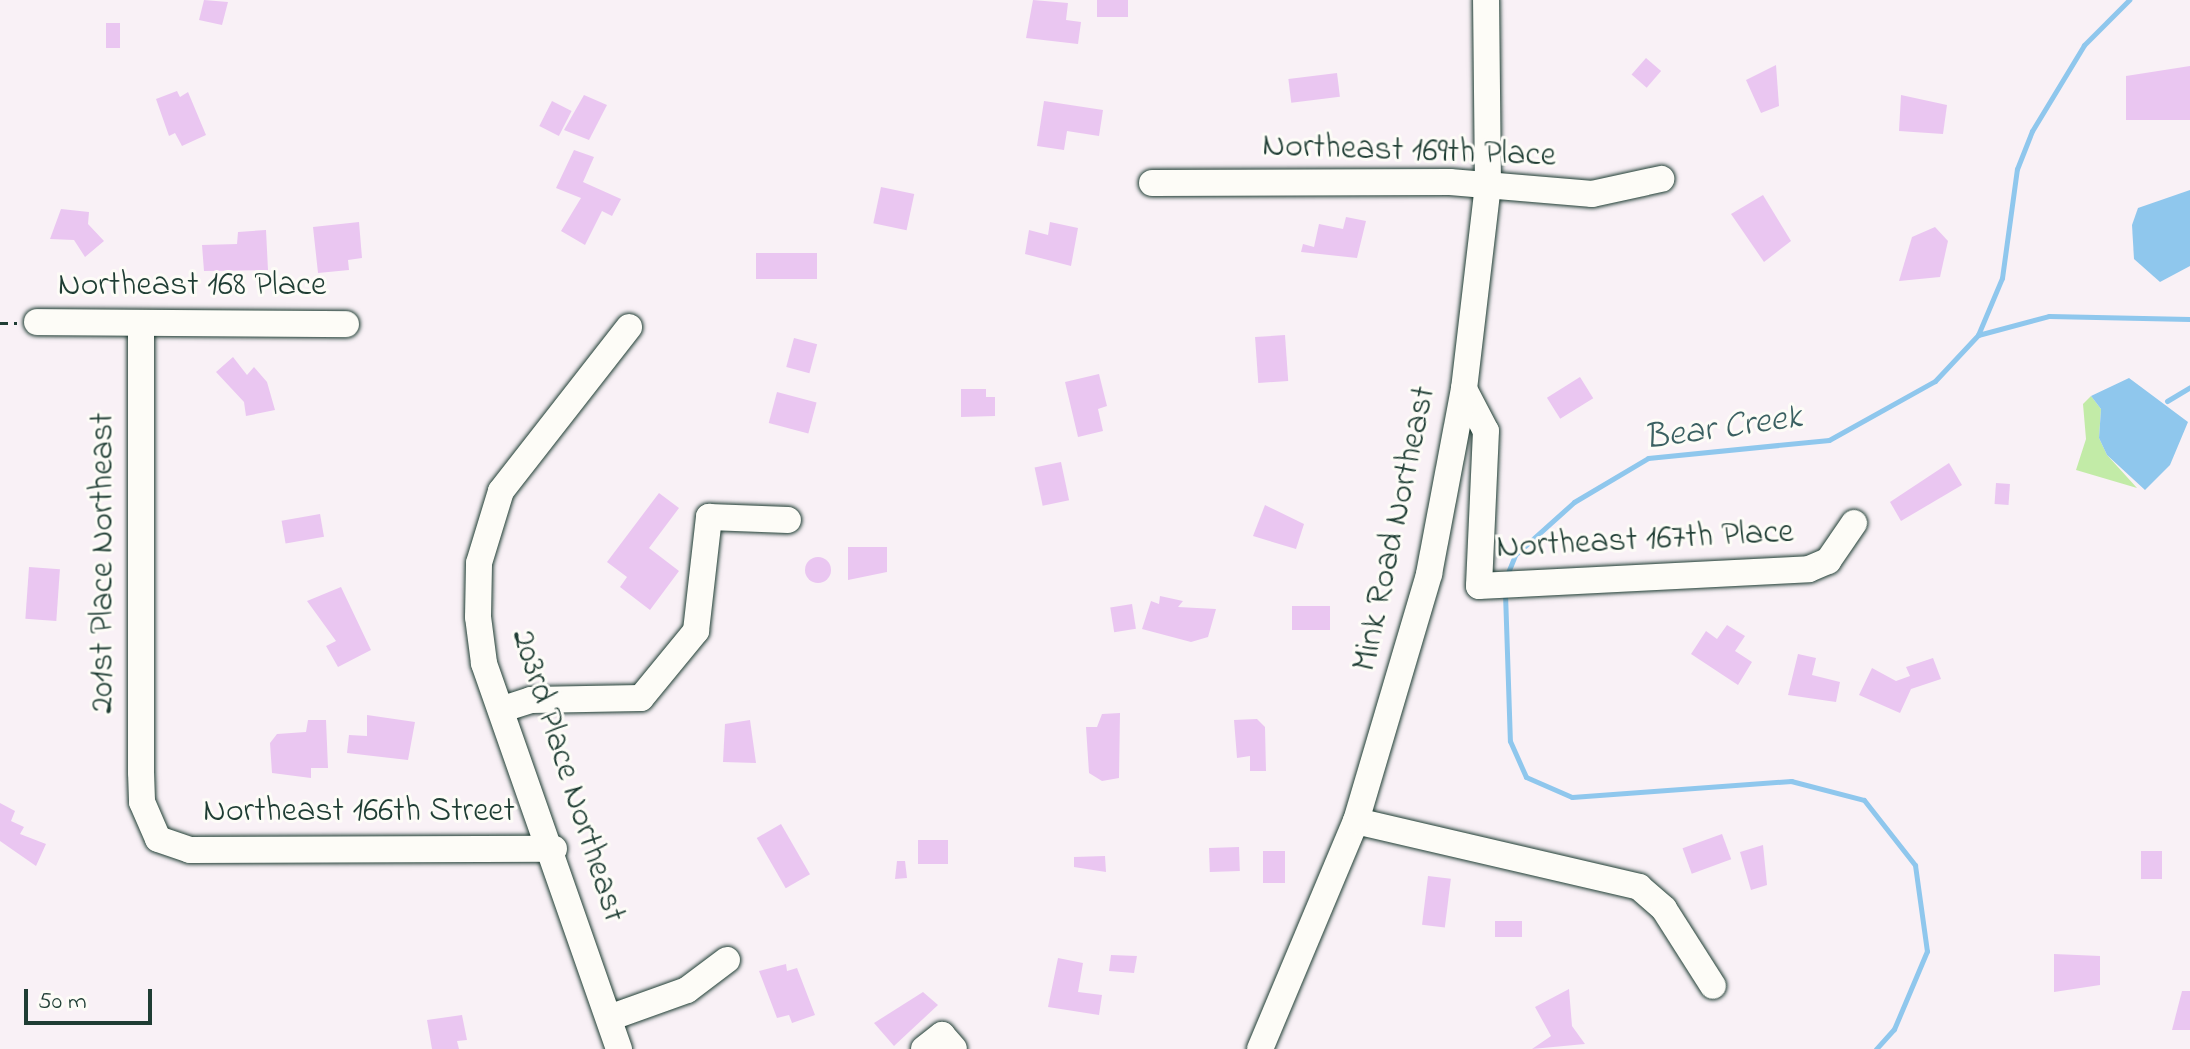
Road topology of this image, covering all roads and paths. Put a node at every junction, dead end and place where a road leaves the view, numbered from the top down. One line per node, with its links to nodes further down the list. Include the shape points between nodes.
1 (1486, 0): 4 (street, Mink Road Northeast)
2 (1661, 179): 4 (street, Northeast 169th Place, via 1592,194)
3 (1152, 183): 4 (street, Northeast 169th Place)
4 (1488, 186): 9 (street, Mink Road Northeast)
5 (37, 322): 6 (street, Northeast 168 Place)
6 (141, 324): 7 (street, Northeast 168 Place); 13 (street, 201st Place Northeast)
7 (346, 324)
8 (629, 327): 12 (street, 203rd Place Northeast, via 501,491 488,521 478,617 484,663)
9 (1464, 389): 11 (street, Northeast 167th Place, via 1486,431 1488,479 1475,579 1488,588 1809,569 1828,561); 14 (street, Mink Road Northeast, via 1429,574)
10 (788, 520): 12 (street, via 709,517 696,631 641,698 531,700)
11 (1854, 523)
12 (503, 709): 15 (street, 203rd Place Northeast)
13 (142, 802): 15 (street, Northeast 166th Street, via 158,839 190,850)
14 (1356, 821): 17 (street, via 1639,887 1664,909); 22 (street, Mink Road Northeast)
15 (554, 849): 18 (street, 203rd Place Northeast)
16 (727, 960): 18 (street, via 687,990)
17 (1713, 986)
18 (609, 1018): 19 (street, 203rd Place Northeast)
19 (619, 1049)
20 (924, 1049): 21 (street, via 942,1035)
21 (954, 1049)
22 (1260, 1049)

